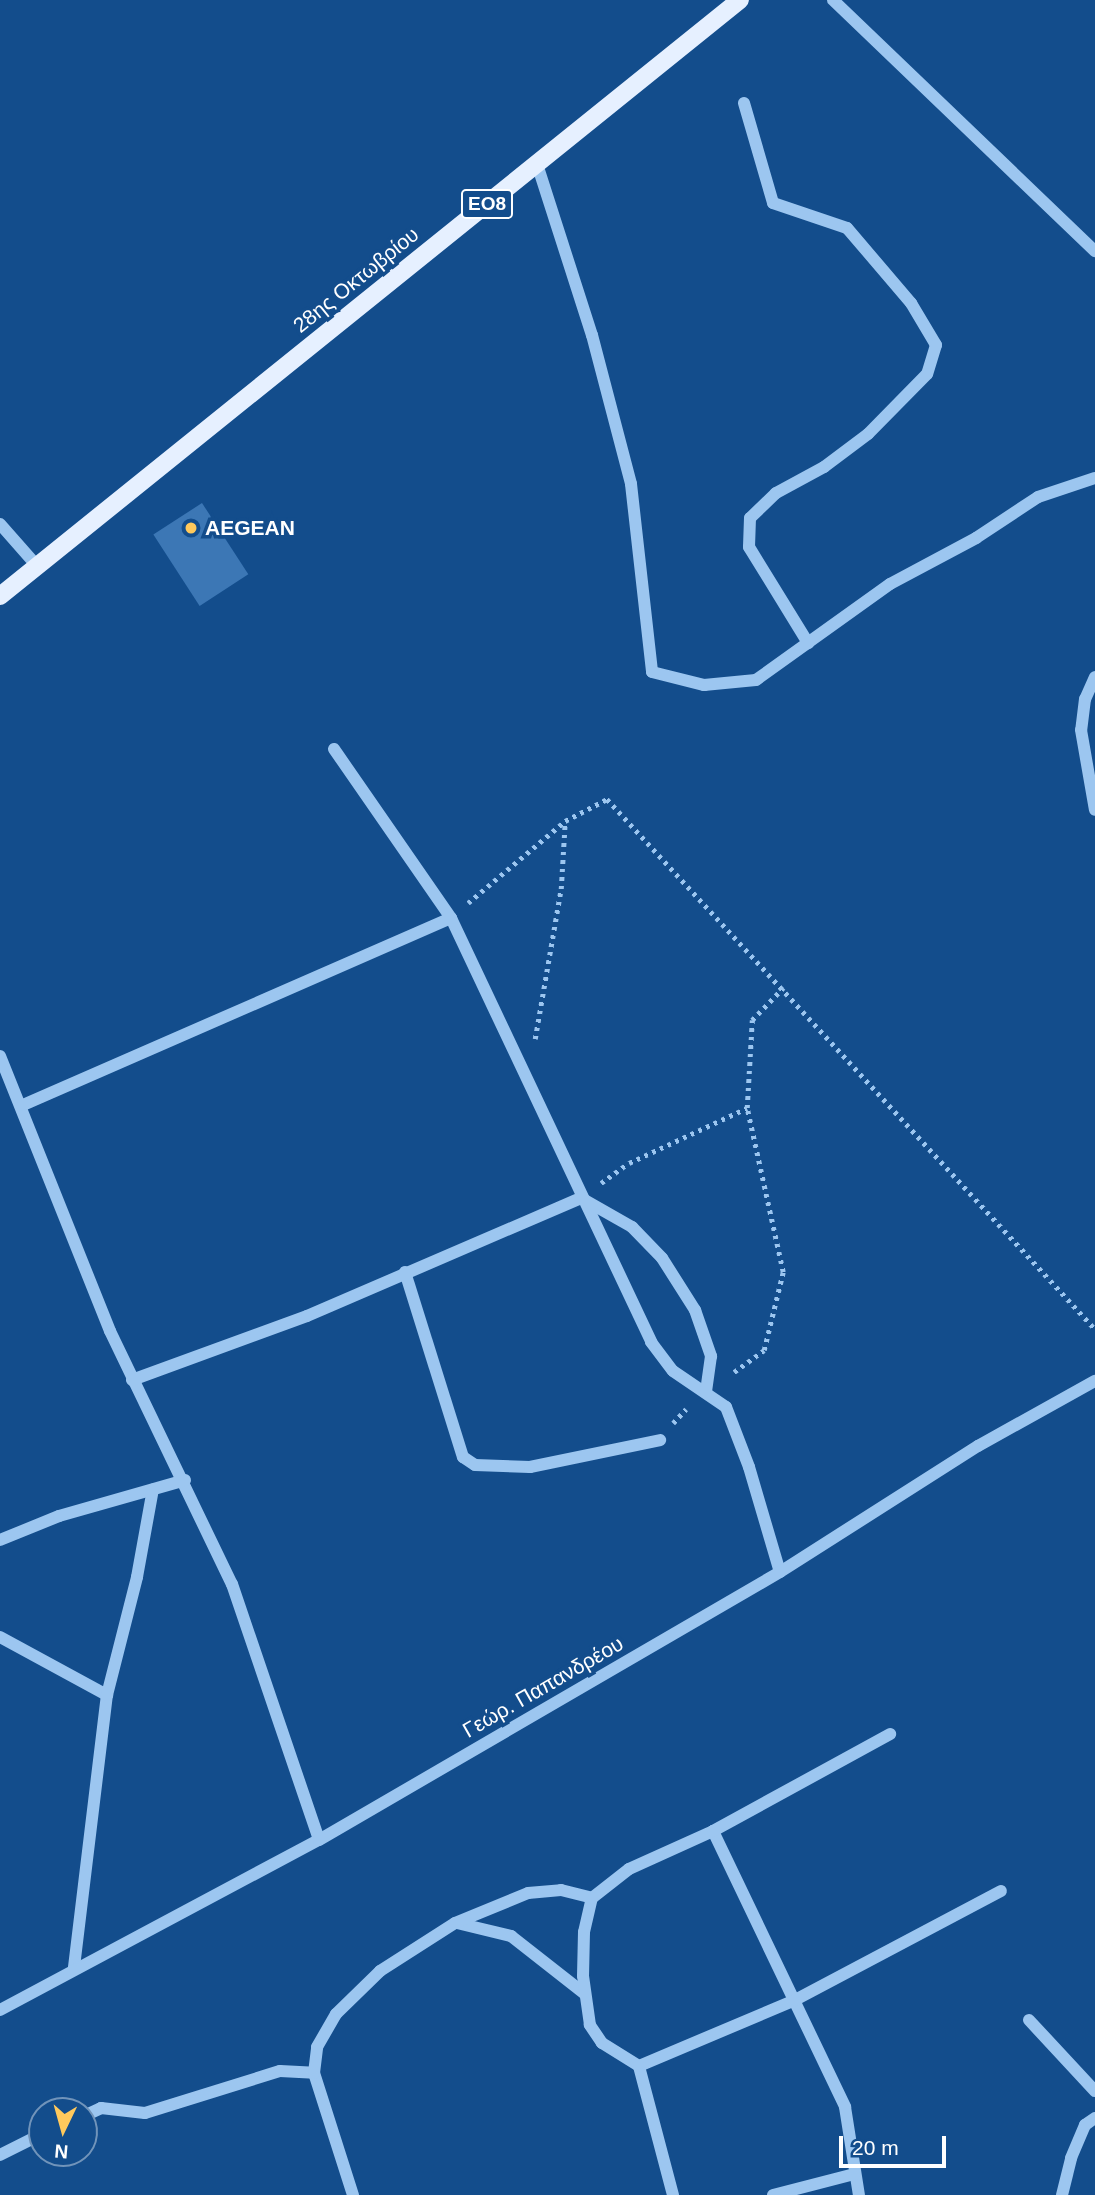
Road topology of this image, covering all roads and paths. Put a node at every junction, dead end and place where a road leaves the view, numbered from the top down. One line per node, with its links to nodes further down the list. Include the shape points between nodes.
1 (740, 0): 4 (main road, 28ης Οκτωβρίου / ΕΟ8)
2 (832, 0): 5 (street)
3 (744, 103): 10 (street, via 773,203 847,228 911,303 936,345 927,374 868,433 824,467 776,493 750,519 748,547)
4 (537, 164): 8 (main road, 28ης Οκτωβρίου / ΕΟ8); 10 (street, via 592,335 631,484 652,672 705,685 756,680)
5 (1095, 251)
6 (1095, 478): 10 (street, via 1038,497 976,538 890,584)
7 (0, 524): 8 (street)
8 (37, 566): 9 (main road, 28ης Οκτωβρίου / ΕΟ8)
9 (0, 596)
10 (808, 643)
11 (1095, 677): 13 (street, via 1085,699 1081,730)
12 (334, 749): 15 (street)
13 (1095, 810)
14 (565, 821): 15 (path); 16 (path, via 607,799); 17 (path, via 551,965 532,1049)
15 (451, 918): 17 (street); 19 (street)
16 (783, 988): 20 (path, via 752,1020); 23 (path)
17 (515, 1055): 21 (street)
18 (0, 1056): 19 (street)
19 (23, 1105): 24 (street, via 48,1179)
20 (747, 1108): 21 (path, via 629,1163); 26 (path, via 783,1272 764,1350)
21 (581, 1198): 22 (street); 26 (street, via 651,1342 673,1371); 26 (street, via 632,1227 662,1258 695,1310 711,1356)
22 (405, 1272): 24 (street, via 307,1316); 27 (street, via 463,1457 475,1465 530,1467)
23 (1095, 1329)
24 (132, 1380): 28 (street)
25 (1095, 1381): 31 (street, Γεώρ. Παπανδρέου, via 978,1446)
26 (706, 1392): 27 (path, via 680,1413); 31 (street, via 726,1407 735,1427)
27 (660, 1440)
28 (185, 1480): 29 (street); 36 (street, via 232,1584)
29 (153, 1489): 30 (street); 33 (street, via 137,1577)
30 (0, 1540)
31 (780, 1572): 36 (street, Γεώρ. Παπανδρέου)
32 (0, 1637): 33 (street)
33 (107, 1695): 40 (street)
34 (890, 1734): 35 (street)
35 (713, 1831): 38 (street, via 629,1869); 42 (street, via 765,1947)
36 (319, 1840): 40 (street, Γεώρ. Παπανδρέου)
37 (1001, 1891): 42 (street)
38 (592, 1898): 39 (street, via 561,1890 528,1893); 41 (street, via 584,1932)
39 (455, 1923): 41 (street, via 511,1936); 46 (street, via 380,1970 336,2014 317,2047)
40 (74, 1967): 43 (street, Γεώρ. Παπανδρέου)
41 (585, 1994): 45 (street, via 590,2025 602,2043)
42 (795, 2000): 45 (street); 52 (street, via 845,2107)
43 (0, 2010)
44 (1029, 2020): 47 (street)
45 (639, 2066): 54 (street)
46 (314, 2073): 48 (street, via 280,2071 145,2113); 53 (street)
47 (1095, 2091)
48 (98, 2109)
49 (1095, 2118): 57 (street, via 1086,2125 1071,2158)
50 (28, 2141): 51 (street)
51 (0, 2155)
52 (854, 2175): 55 (street); 56 (street)
53 (353, 2195)
54 (673, 2195)
55 (773, 2195)
56 (859, 2195)
57 (1062, 2195)

